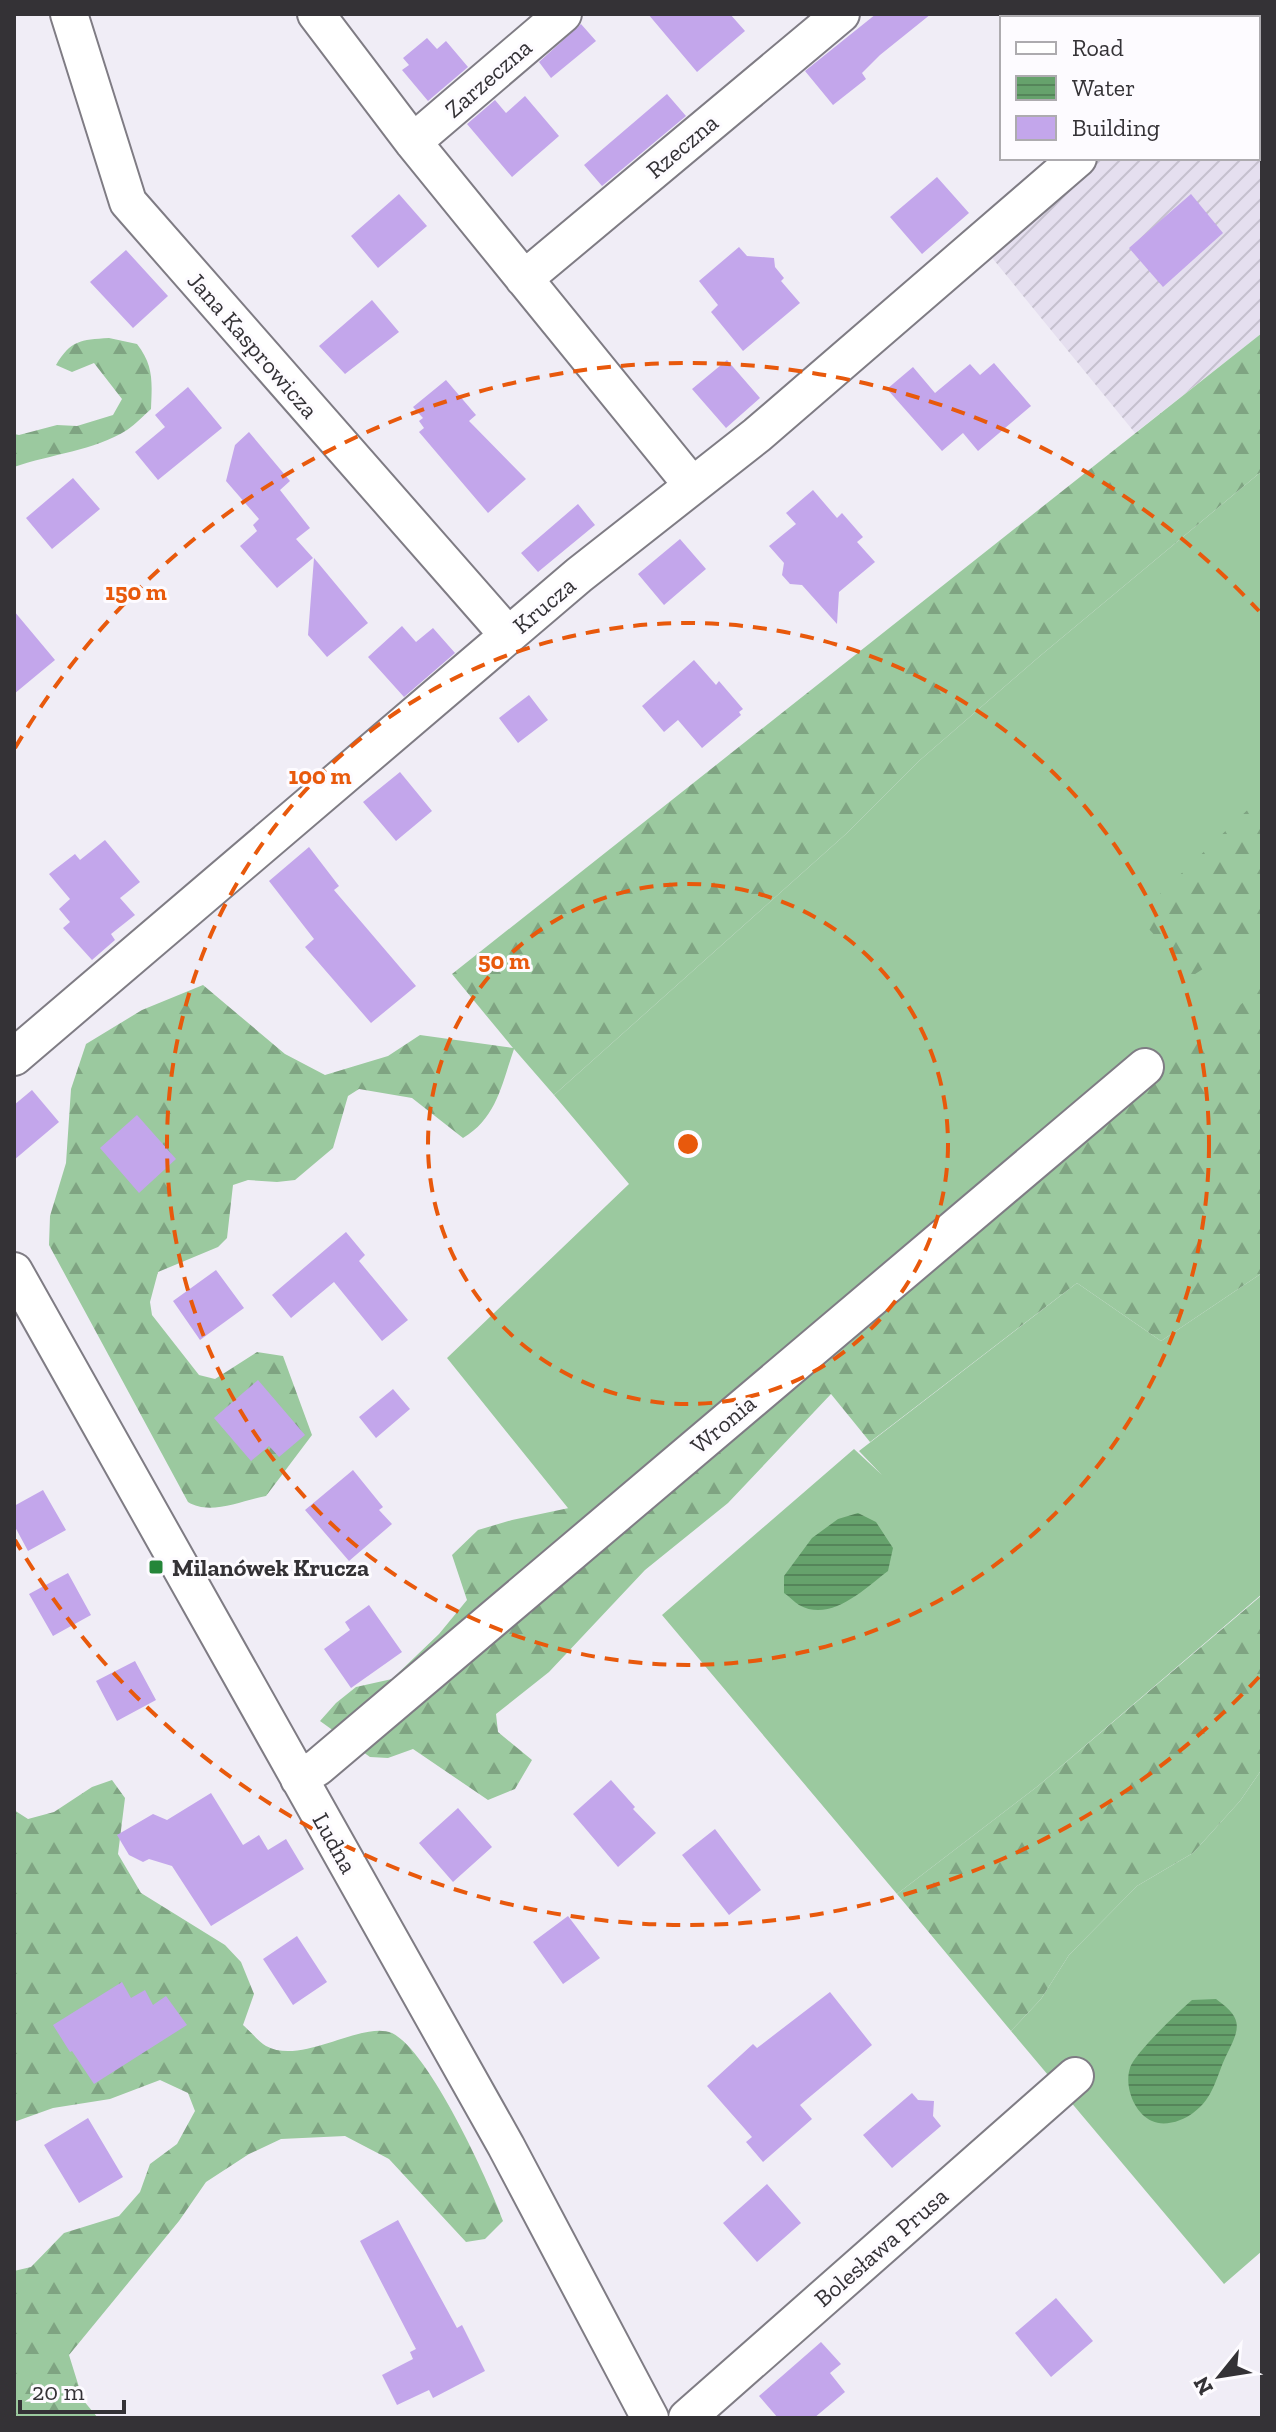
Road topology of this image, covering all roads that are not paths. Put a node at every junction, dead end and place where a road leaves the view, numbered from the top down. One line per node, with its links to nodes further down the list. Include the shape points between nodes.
1 (69, 14): 9 (street, Jana Kasprowicza, via 128,202)
2 (316, 14): 5 (street)
3 (563, 14): 5 (street, Zarzeczna)
4 (841, 14): 7 (street, Rzeczna)
5 (413, 142): 7 (street)
6 (1076, 160): 8 (street, Krucza)
7 (524, 279): 8 (street)
8 (692, 485): 9 (street, Krucza)
9 (508, 635): 10 (street, Krucza)
10 (14, 1057)
11 (1145, 1067): 13 (street, Wronia)
12 (14, 1271): 13 (street, Ludna)
13 (299, 1779): 15 (street, Ludna, via 506,2146)
14 (1075, 2076): 16 (street, Bolesława Prusa)
15 (650, 2418)
16 (687, 2418)

